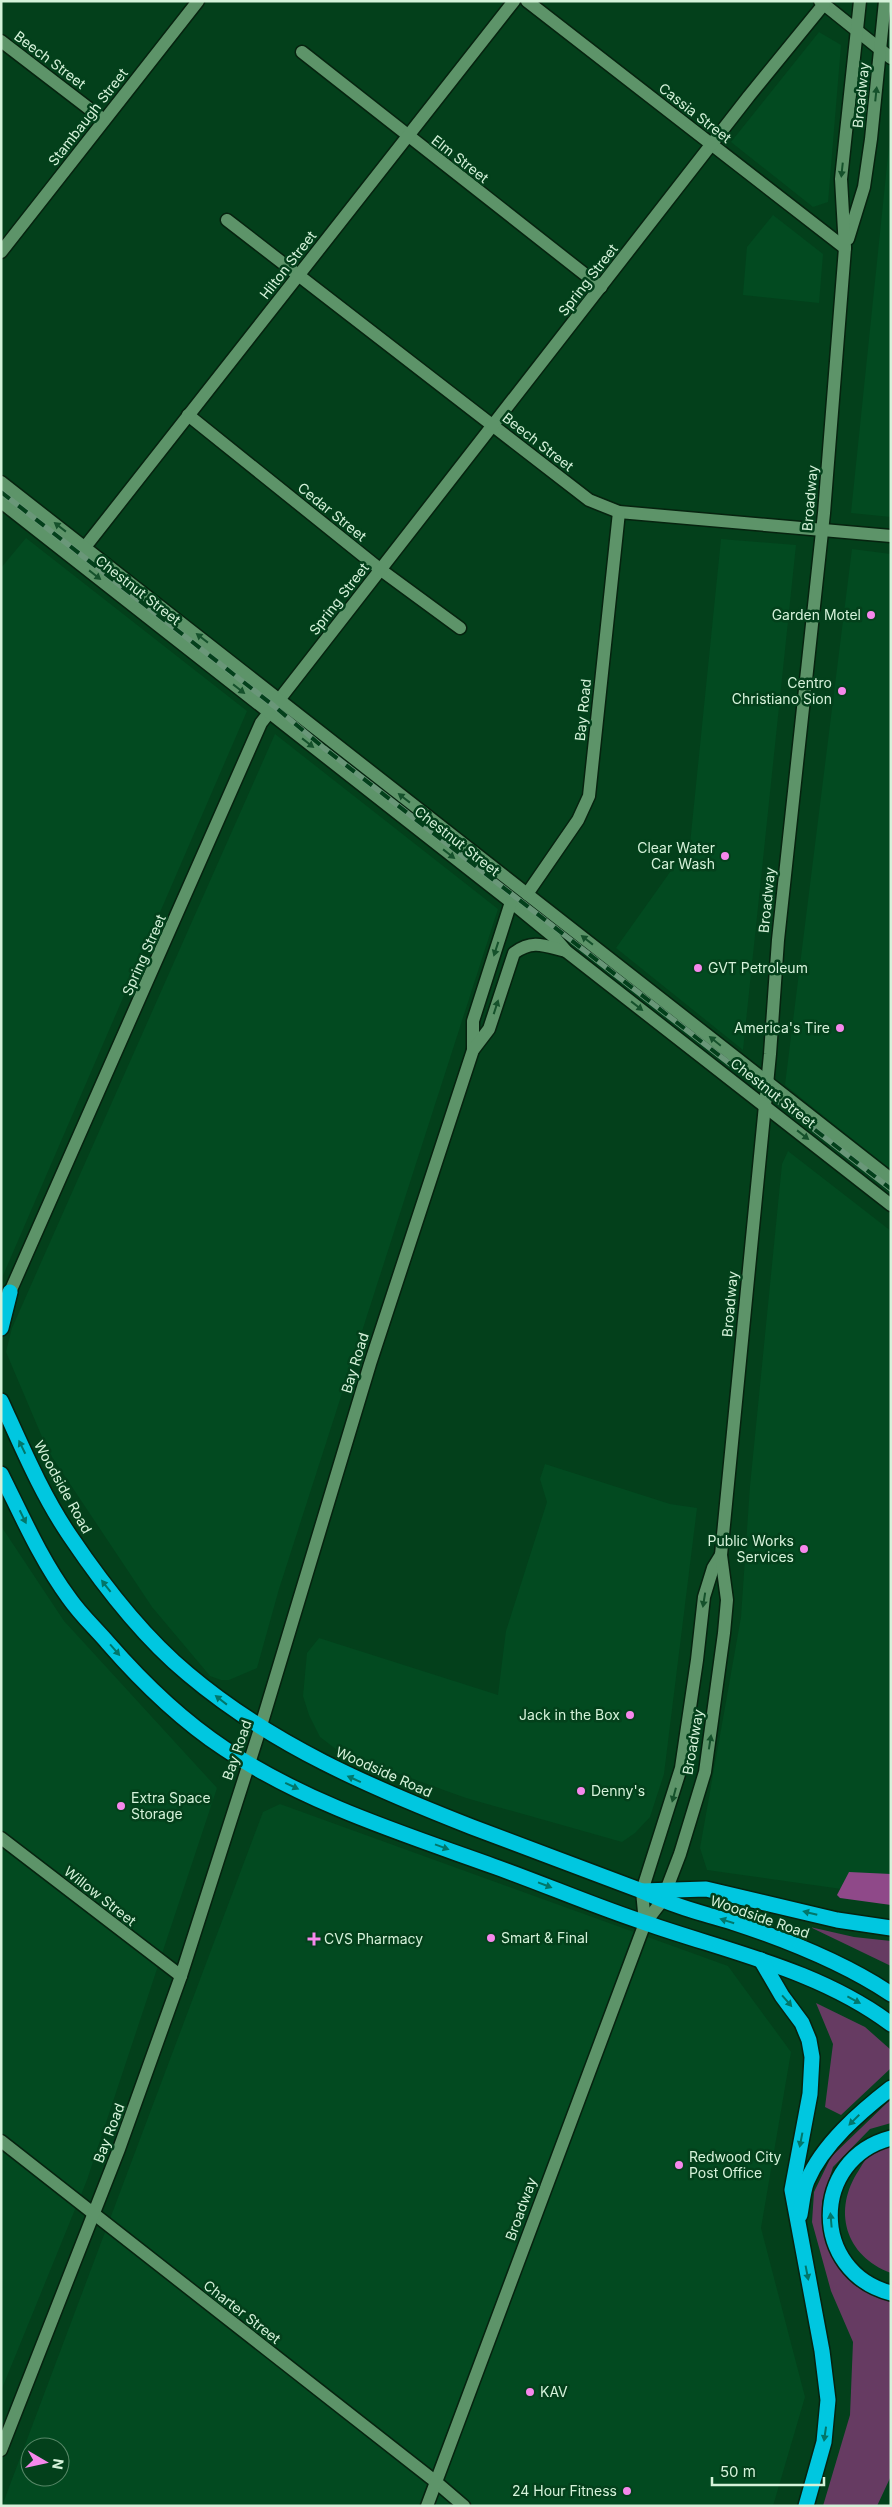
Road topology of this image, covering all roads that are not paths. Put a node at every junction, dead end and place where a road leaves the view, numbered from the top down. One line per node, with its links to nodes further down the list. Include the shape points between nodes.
1 (198, 1): 11 (street, Stambaugh Street)
2 (514, 1): 12 (street, Hilton Street)
3 (527, 1): 13 (street, Cassia Street)
4 (860, 1): 7 (street, Broadway)
5 (885, 1): 10 (street, Broadway)
6 (822, 3): 7 (street); 13 (street, Spring Street)
7 (857, 31): 10 (street); 15 (street, Broadway, one-way to 15, via 841,179)
8 (1, 42): 11 (street, Beech Street)
9 (302, 52): 12 (street, Elm Street)
10 (886, 54): 15 (street, Broadway, one-way to 10, via 864,187)
11 (104, 120): 16 (street, Stambaugh Street)
12 (408, 137): 17 (street, Hilton Street); 18 (street, Elm Street)
13 (711, 145): 15 (street, Cassia Street); 18 (street, Spring Street)
14 (227, 220): 17 (street, Beech Street)
15 (845, 248): 24 (street, Broadway)
16 (1, 252)
17 (300, 276): 19 (street, Hilton Street); 20 (street, Beech Street)
18 (601, 287): 20 (street, Spring Street)
19 (188, 415): 26 (street, Hilton Street); 27 (street, Cedar Street)
20 (493, 426): 23 (street, Beech Street, via 589,500); 27 (street, Spring Street)
21 (1, 482): 26 (street, Chestnut Street, one-way to 21)
22 (1, 502): 30 (street, Chestnut Street, one-way to 30)
23 (619, 512): 24 (street, Beech Street); 31 (street, Bay Road, via 589,796 578,820)
24 (822, 530): 25 (street, Beech Street); 35 (street, Broadway, via 779,931)
25 (891, 536)
26 (85, 547): 29 (street, Chestnut Street, one-way to 26)
27 (381, 570): 28 (street, Cedar Street); 29 (street, Spring Street)
28 (460, 628)
29 (280, 700): 30 (street, Spring Street); 31 (street, Chestnut Street, one-way to 29)
30 (270, 713): 32 (street, Chestnut Street, one-way to 32); 39 (street, Spring Street, via 261,723)
31 (527, 894): 35 (street, Chestnut Street, one-way to 31)
32 (511, 902): 33 (street, Chestnut Street); 34 (street, Bay Road, one-way to 34, via 473,1021)
33 (566, 950): 34 (street, Bay Road, one-way to 33, via 489,1029 514,953 525,945 537,944); 36 (street, Chestnut Street, one-way to 36)
34 (474, 1050): 44 (street, Bay Road, via 370,1364)
35 (767, 1082): 36 (street, Broadway); 37 (street, Chestnut Street)
36 (765, 1105): 38 (street, Chestnut Street, one-way to 38); 43 (street, Broadway)
37 (891, 1178)
38 (891, 1205)
39 (6, 1294): 40 (highway)
40 (1, 1328)
41 (1, 1401): 44 (highway, Woodside Road, one-way to 41, via 186,1673 151,1639 107,1587 69,1535 44,1492)
42 (1, 1474): 45 (highway, one-way to 45, via 43,1559 70,1599 132,1670 176,1710)
43 (721, 1555): 47 (street, Broadway, one-way to 47, via 713,1568 704,1597 681,1768); 48 (street, Broadway, one-way to 43, via 694,1810 709,1748 727,1600)
44 (260, 1728): 45 (street, Bay Road); 47 (highway, Woodside Road, one-way to 44, via 345,1775)
45 (249, 1764): 49 (highway, one-way to 49, via 358,1817); 52 (street, Bay Road)
46 (1, 1838): 52 (street, Willow Street)
47 (642, 1891): 48 (highway); 49 (street, Broadway)
48 (664, 1895): 49 (street, Broadway); 50 (highway, one-way to 48, via 837,1920 706,1889); 53 (highway, Woodside Road, one-way to 48, via 862,1976 806,1950)
49 (645, 1923): 51 (highway); 62 (street, Broadway)
50 (891, 1928)
51 (761, 1960): 54 (highway, one-way to 54, via 828,1987 874,2011); 59 (highway, one-way to 59, via 802,2023 812,2057 810,2094 792,2190)
52 (181, 1976): 58 (street, Bay Road)
53 (891, 1994)
54 (891, 2024)
55 (891, 2088): 59 (highway, one-way to 59, via 844,2130 818,2163 807,2181)
56 (891, 2138): 60 (highway, one-way to 56, via 867,2283 844,2261 835,2244 830,2210 833,2192 846,2166 868,2147)
57 (1, 2142): 58 (street, Charter Street)
58 (93, 2214): 61 (street, Bay Road); 62 (street, Charter Street)
59 (798, 2226): 65 (highway, one-way to 65, via 828,2400 824,2442)
60 (891, 2293)
61 (2, 2444)
62 (436, 2482): 63 (street, Broadway); 64 (street, Charter Street)
63 (427, 2506)
64 (464, 2506)
65 (806, 2506)

